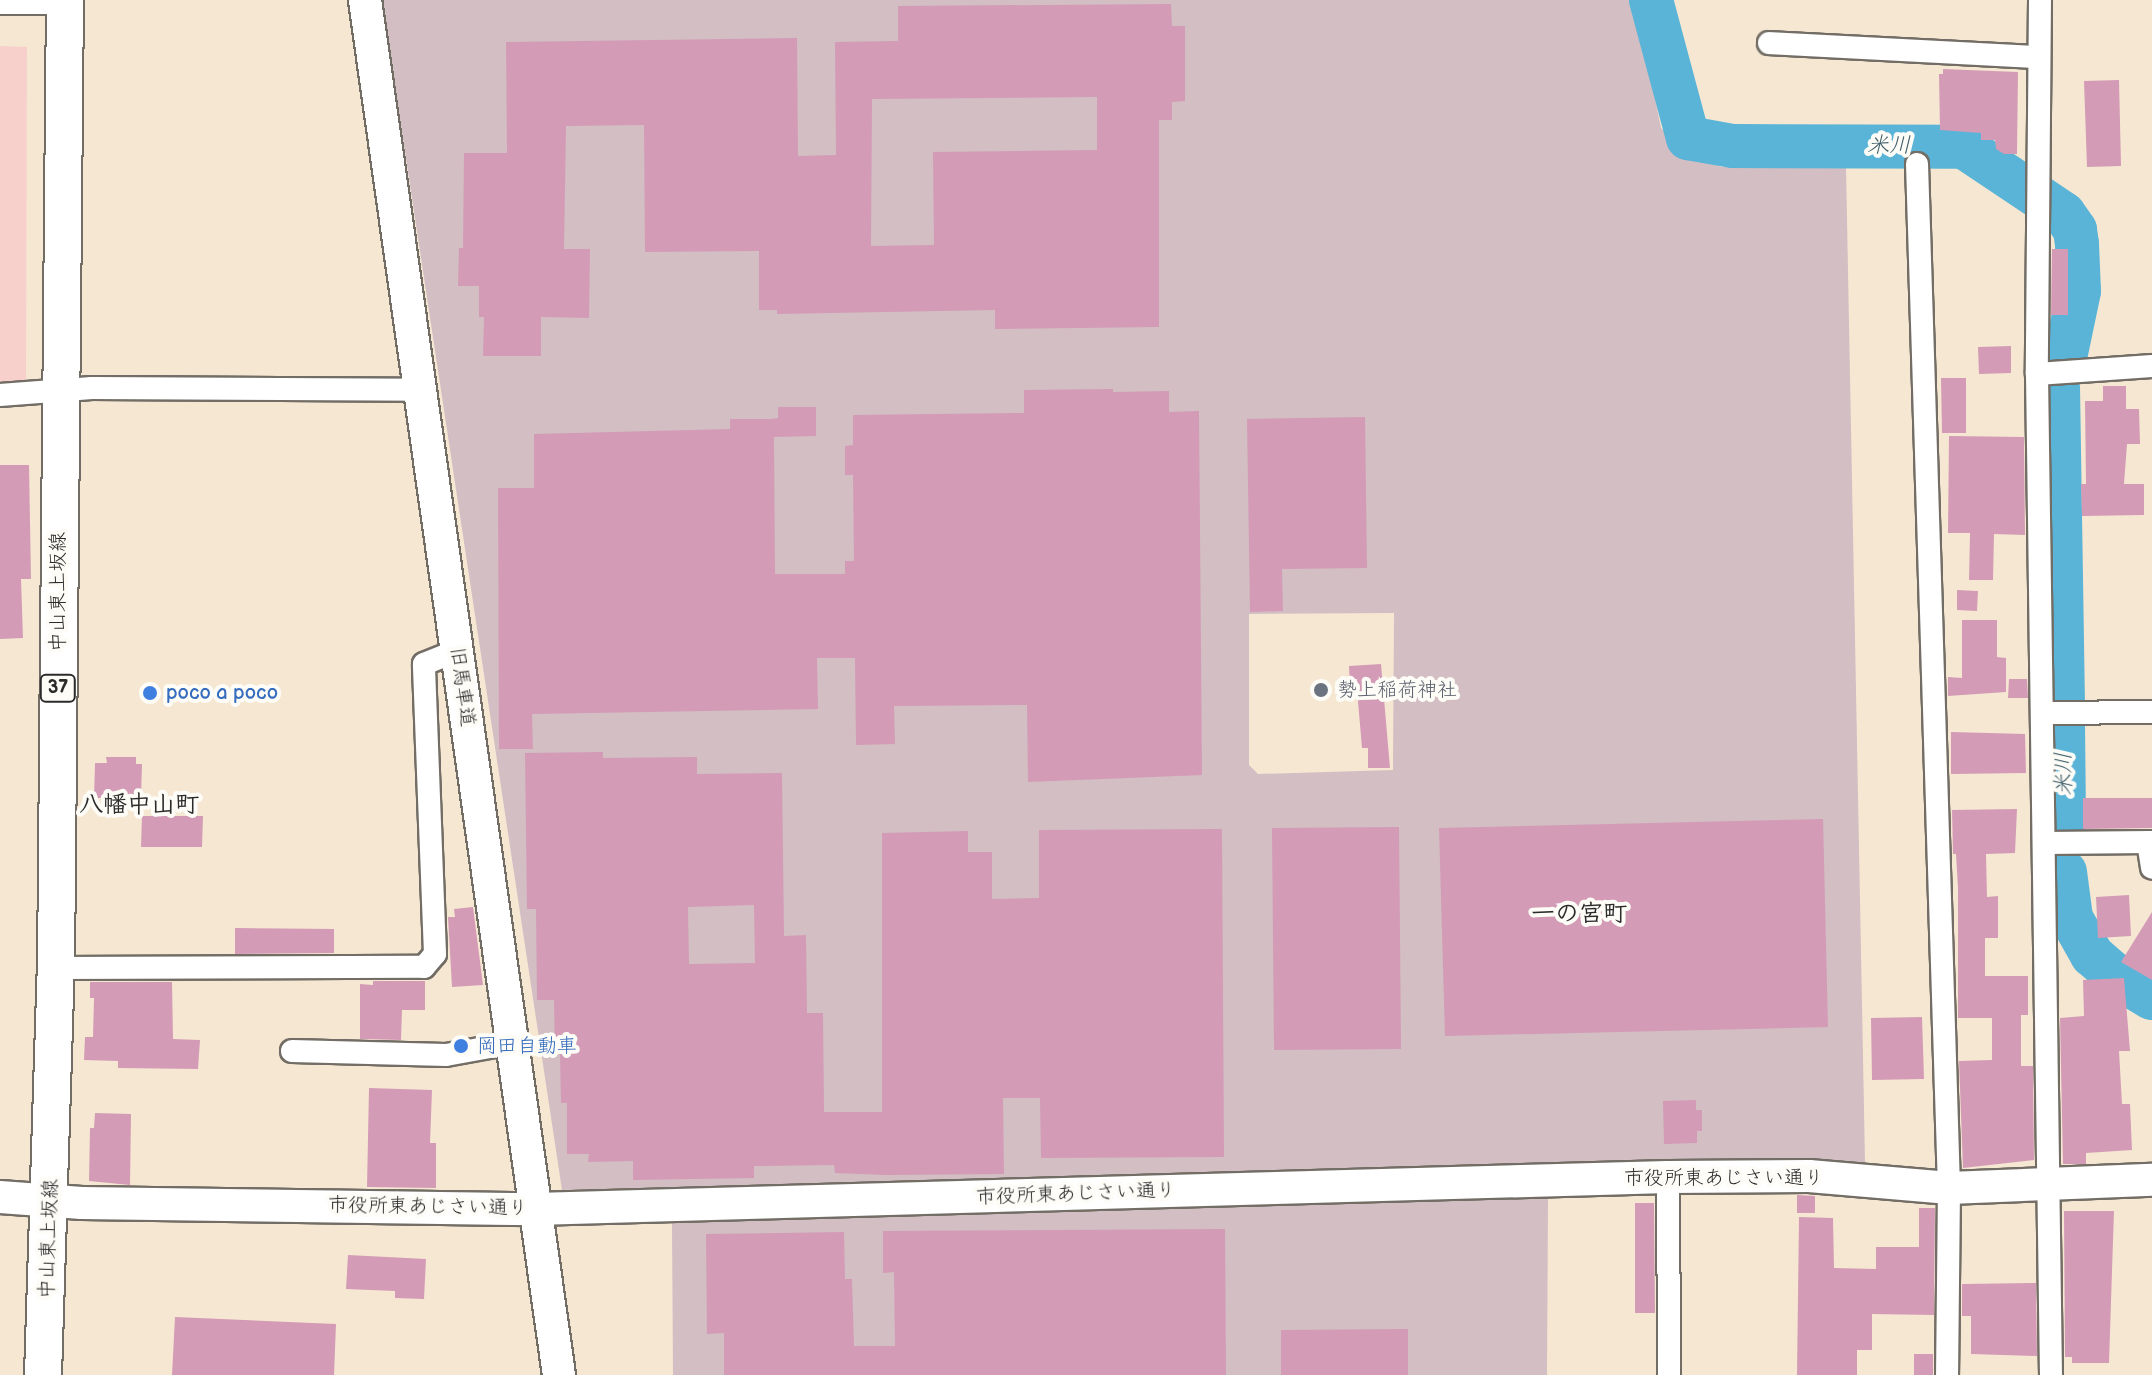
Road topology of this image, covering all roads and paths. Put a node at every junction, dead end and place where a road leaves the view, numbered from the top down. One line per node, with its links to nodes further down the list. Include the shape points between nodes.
1 (365, 0): 10 (street, 旧馬車道)
2 (2040, 0): 6 (street)
3 (65, 2): 4 (street); 11 (main road, 中山東上坂線 / 37)
4 (0, 3)
5 (1769, 43): 6 (street)
6 (2039, 57): 9 (street)
7 (1917, 164): 25 (street)
8 (2152, 366): 9 (street)
9 (2037, 374): 15 (street)
10 (421, 390): 11 (street); 13 (street, 旧馬車道)
11 (60, 391): 12 (street); 19 (main road, 中山東上坂線 / 37)
12 (0, 395)
13 (457, 651): 19 (street, via 424,664 435,954 424,967); 20 (street, 旧馬車道)
14 (2152, 712): 15 (street)
15 (2042, 713): 17 (street)
16 (2150, 842): 17 (street); 18 (street)
17 (2044, 843): 24 (street)
18 (2152, 868)
19 (56, 968): 27 (main road, 中山東上坂線 / 37)
20 (512, 1043): 21 (street, via 446,1055); 28 (street, 旧馬車道)
21 (292, 1051)
22 (1668, 1177): 25 (street, 市役所東あじさい通り, via 1809,1176); 28 (street, 市役所東あじさい通り); 31 (street)
23 (2152, 1180): 24 (street, 市役所東あじさい通り)
24 (2049, 1184): 25 (street, 市役所東あじさい通り); 33 (street)
25 (1949, 1188): 32 (street)
26 (0, 1197): 27 (street, 市役所東あじさい通り)
27 (50, 1201): 28 (street, 市役所東あじさい通り); 29 (main road, 中山東上坂線 / 37)
28 (535, 1209): 30 (street, 旧馬車道)
29 (43, 1375)
30 (559, 1375)
31 (1669, 1375)
32 (1947, 1375)
33 (2051, 1375)

